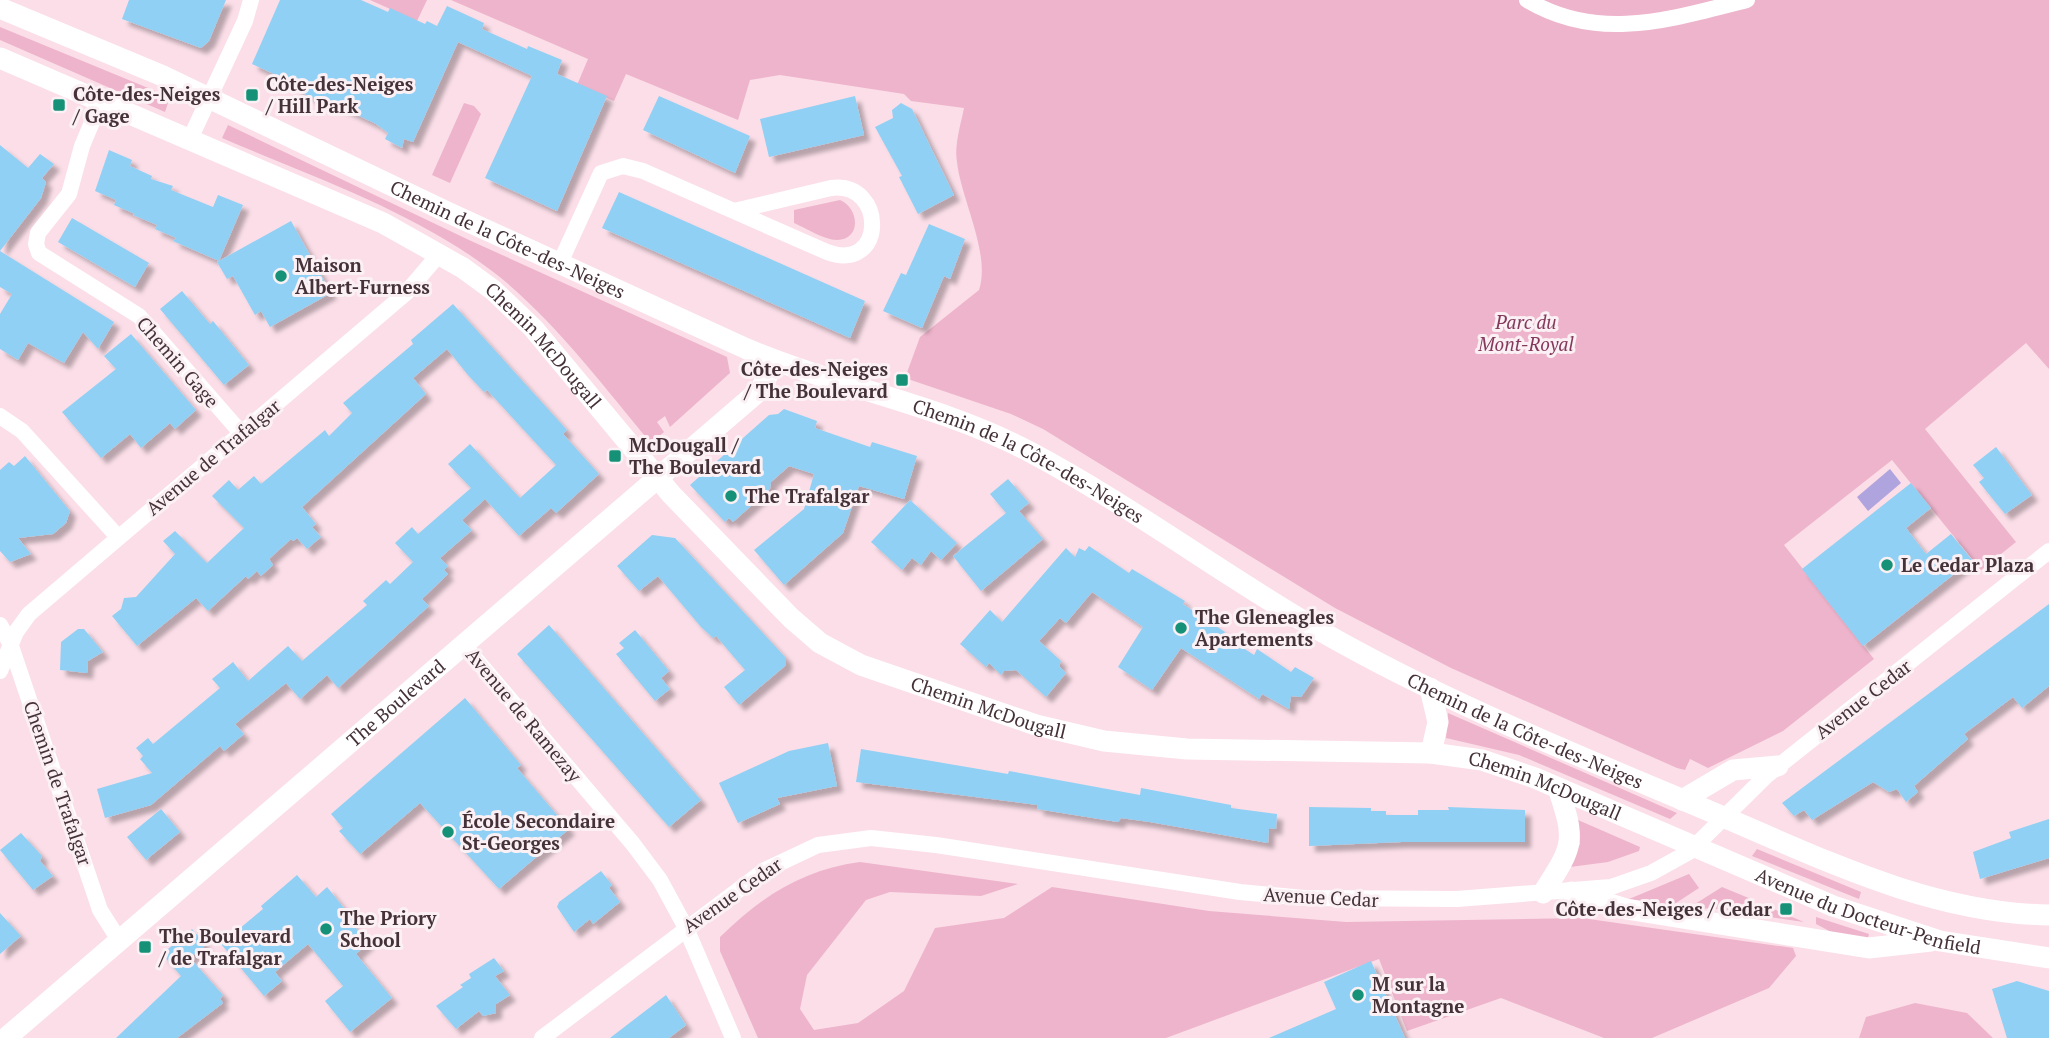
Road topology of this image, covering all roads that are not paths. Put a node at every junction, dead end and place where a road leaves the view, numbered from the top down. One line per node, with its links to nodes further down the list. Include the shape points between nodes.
1 (251, 0): 6 (street)
2 (1527, 0): 3 (street, via 1572,20 1600,26 1649,22)
3 (1746, 0)
4 (0, 8): 6 (main road, Chemin de la Côte-des-Neiges)
5 (0, 58): 7 (main road, Chemin de la Côte-des-Neiges)
6 (209, 98): 8 (street); 11 (main road, Chemin de la Côte-des-Neiges)
7 (102, 101): 8 (main road, Chemin de la Côte-des-Neiges); 14 (street, Chemin Gage, via 82,146 69,194 38,233 39,253 139,316)
8 (190, 139): 10 (main road, Chemin de la Côte-des-Neiges, via 383,223)
9 (734, 211): 9 (street, via 836,256 861,251 873,231 863,198 847,187); 11 (street, via 634,167 606,169)
10 (440, 253): 14 (street, Avenue de Trafalgar, via 406,293); 15 (main road, Chemin McDougall, via 522,316)
11 (560, 263): 12 (main road, Chemin de la Côte-des-Neiges)
12 (775, 361): 15 (main road, The Boulevard, via 760,390); 22 (main road, Chemin de la Côte-des-Neiges, via 969,425 1033,453 1290,614)
13 (0, 416): 16 (street, via 32,441)
14 (242, 434): 16 (street, Avenue de Trafalgar)
15 (658, 477): 20 (main road, The Boulevard); 23 (main road, Chemin McDougall, via 806,632 846,659 884,674 1036,726 1104,741 1187,749)
16 (118, 537): 19 (street, Avenue de Trafalgar, via 29,614)
17 (2049, 551): 24 (street, Avenue Cedar)
18 (0, 625): 19 (street, Chemin de Trafalgar)
19 (10, 643): 21 (street, Avenue de Trafalgar); 33 (street, Chemin de Trafalgar, via 100,910)
20 (463, 644): 32 (street, Avenue de Ramezay, via 638,850); 33 (main road, The Boulevard)
21 (0, 671)
22 (1430, 688): 23 (main road, via 1438,722); 26 (main road, Chemin de la Côte-des-Neiges)
23 (1430, 753): 25 (main road, Chemin McDougall, via 1500,765)
24 (1778, 766): 26 (main road, via 1733,770); 27 (street, Avenue Cedar)
25 (1558, 788): 28 (main road, Chemin McDougall); 30 (main road, via 1571,841)
26 (1682, 800): 27 (main road, Chemin de la Côte-des-Neiges)
27 (1722, 817): 28 (street, Avenue Cedar); 31 (main road, Chemin de la Côte-des-Neiges, via 1895,888 1980,909)
28 (1695, 847): 29 (street, Avenue Cedar, via 1641,878); 34 (main road, Avenue du Docteur-Penfield, via 1822,902)
29 (1572, 892): 30 (street, Avenue Cedar); 34 (main road, via 1626,908 1869,948)
30 (1543, 893): 32 (street, Avenue Cedar, via 1391,901 1304,898 860,838 827,842 785,858)
31 (2049, 915)
32 (686, 928): 37 (street, Avenue Cedar); 38 (street, Avenue de Ramezay)
33 (119, 940): 36 (main road, The Boulevard)
34 (1940, 940): 35 (main road, Avenue du Docteur-Penfield)
35 (2049, 958)
36 (6, 1038)
37 (542, 1038)
38 (733, 1038)

